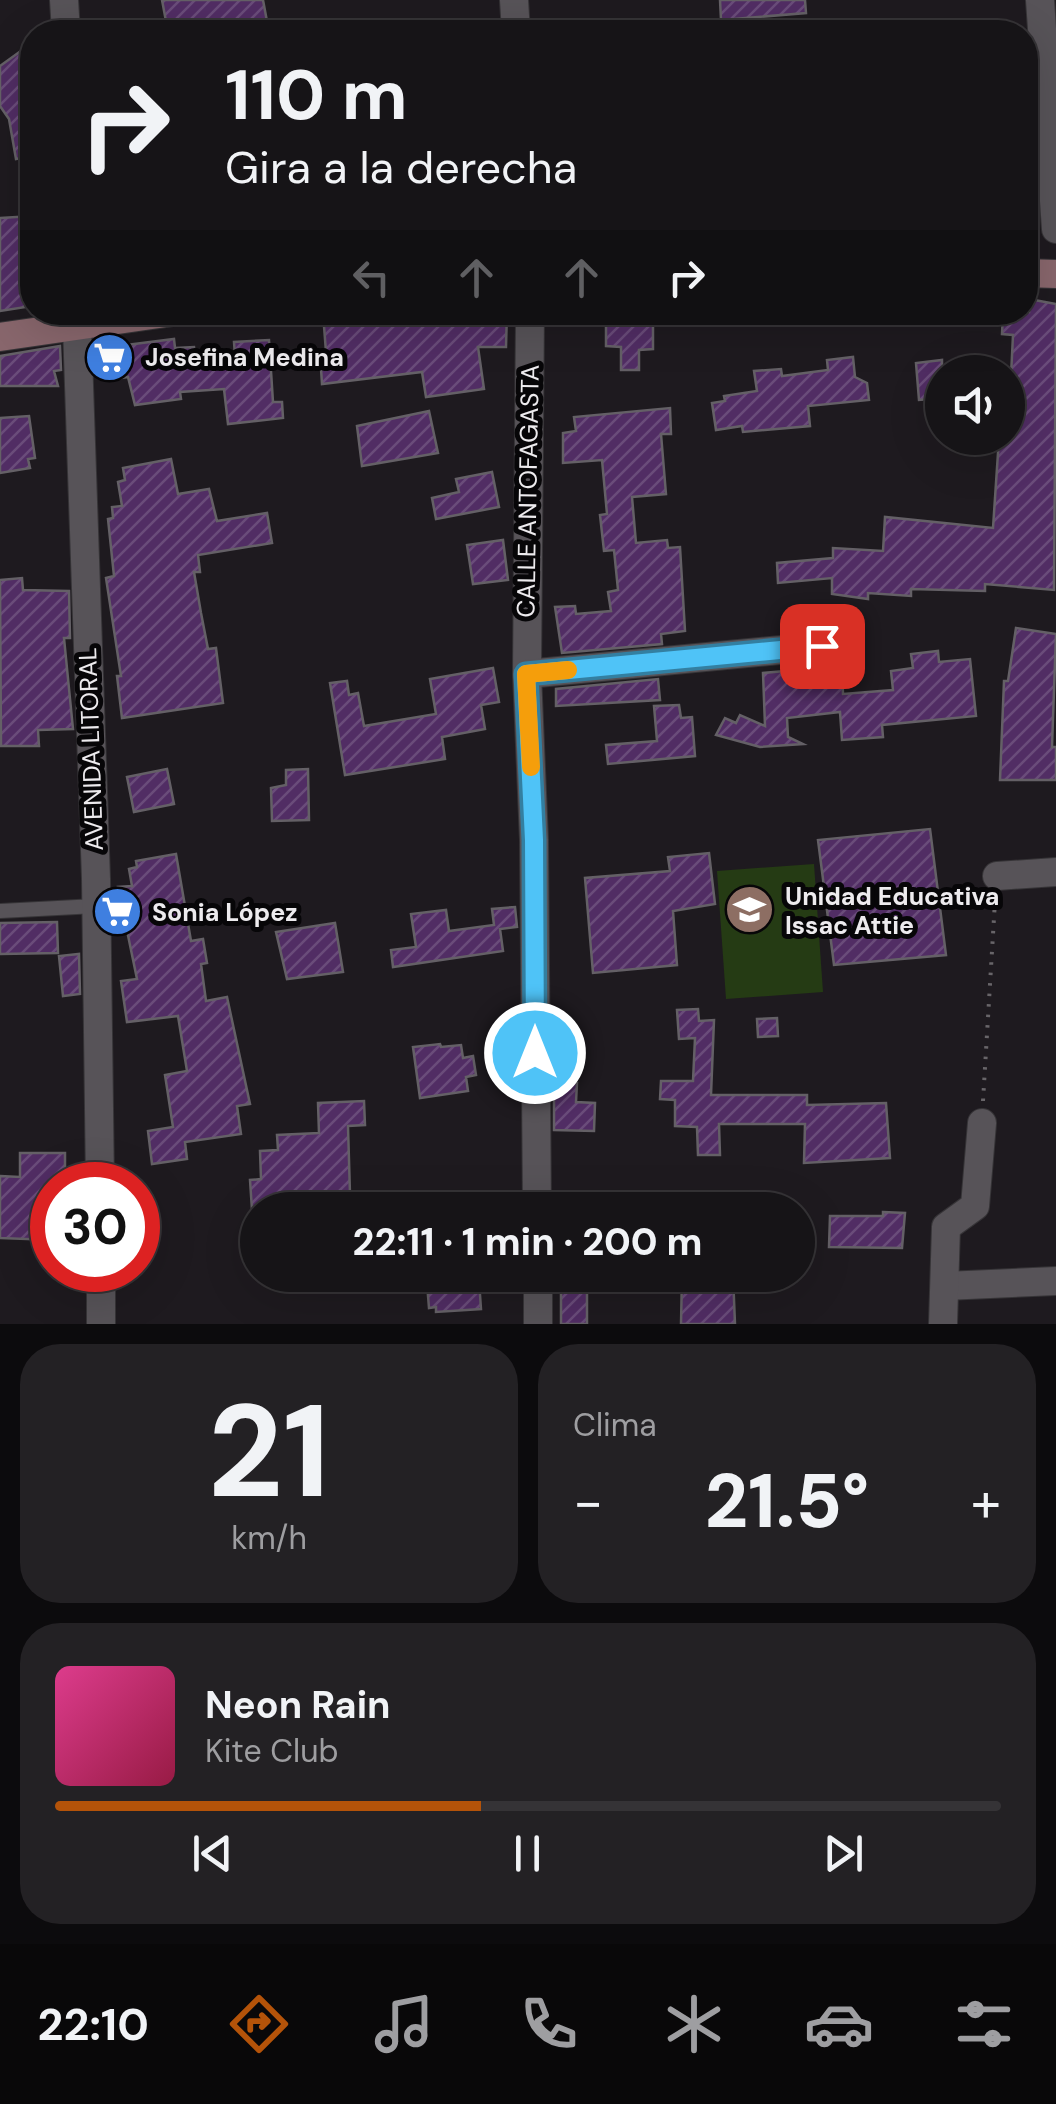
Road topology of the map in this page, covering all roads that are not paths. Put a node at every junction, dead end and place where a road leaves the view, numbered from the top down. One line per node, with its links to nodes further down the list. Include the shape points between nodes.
1 (1040, 0): 2 (street)
2 (1056, 229)
3 (54, 325): 6 (main road)
4 (77, 325): 11 (street, AVENIDA LITORAL)
5 (530, 325): 8 (street, CALLE ANTOFAGASTA)
6 (0, 337)
7 (822, 646): 8 (street)
8 (526, 674): 15 (street, CALLE ANTOFAGASTA)
9 (1056, 872): 10 (street)
10 (997, 876)
11 (96, 906): 12 (lane); 14 (street, AVENIDA LITORAL)
12 (0, 911)
13 (982, 1123): 17 (street, via 975,1206 946,1226)
14 (100, 1162)
15 (537, 1192)
16 (1056, 1281): 17 (street)
17 (945, 1286): 22 (street)
18 (100, 1292): 20 (street)
19 (538, 1292): 21 (street)
20 (101, 1324)
21 (538, 1324)
22 (943, 1324)

